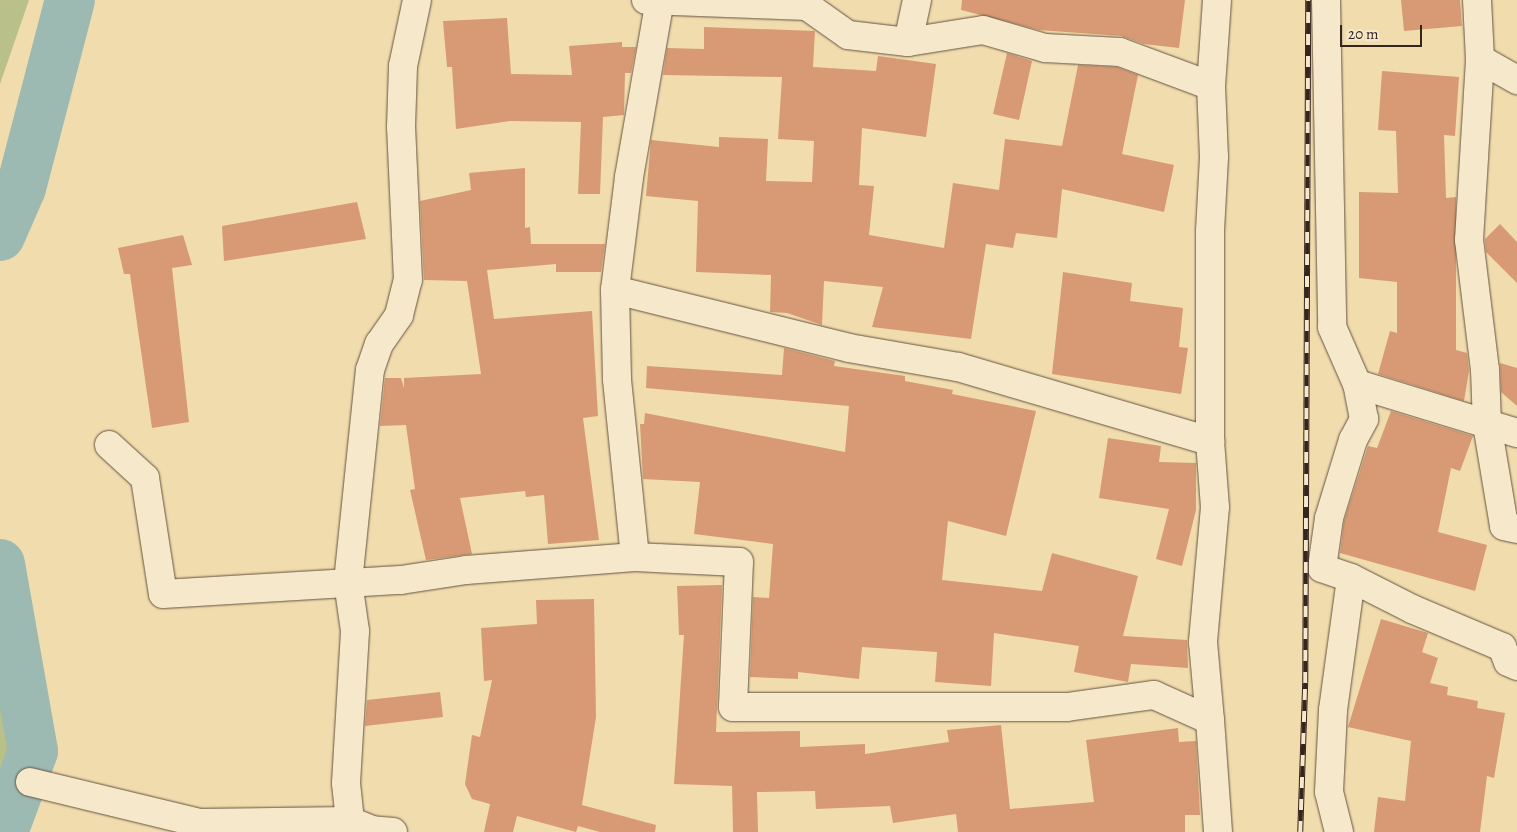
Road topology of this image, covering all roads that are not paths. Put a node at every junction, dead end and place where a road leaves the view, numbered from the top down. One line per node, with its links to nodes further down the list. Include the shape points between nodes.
1 (417, 0): 20 (street, via 403,66 401,127 408,280 399,315 379,344 370,370)
2 (917, 0): 7 (street)
3 (1217, 0): 10 (street)
4 (1326, 0): 12 (street, via 1332,327)
5 (1477, 0): 8 (street)
6 (656, 1): 7 (street, via 808,6 848,35); 11 (street)
7 (908, 42): 10 (street, via 983,30 1045,48 1120,52)
8 (1480, 59): 9 (street); 13 (street, via 1470,240 1486,370)
9 (1517, 80)
10 (1211, 86): 15 (street, via 1214,157 1210,232)
11 (615, 290): 15 (street, via 849,348 958,367); 18 (street, via 617,379)
12 (1357, 384): 13 (street); 19 (street, via 1364,420 1353,440 1330,518 1322,568)
13 (1487, 424): 14 (street); 17 (street, via 1504,526)
14 (1517, 434)
15 (1210, 441): 22 (street, via 1215,507 1203,642)
16 (108, 445): 20 (street, via 145,478 163,594)
17 (1517, 529)
18 (635, 557): 20 (street); 22 (street, via 739,562 733,706 1067,708 1154,695)
19 (1351, 578): 21 (street, via 1412,609 1502,647 1508,662); 27 (street, via 1333,710 1329,783)
20 (348, 582): 24 (street, via 355,631 346,782)
21 (1517, 666)
22 (1210, 720): 26 (street)
23 (30, 782): 24 (street, via 198,823)
24 (350, 821): 25 (street, via 372,830)
25 (393, 832)
26 (1218, 832)
27 (1339, 832)

